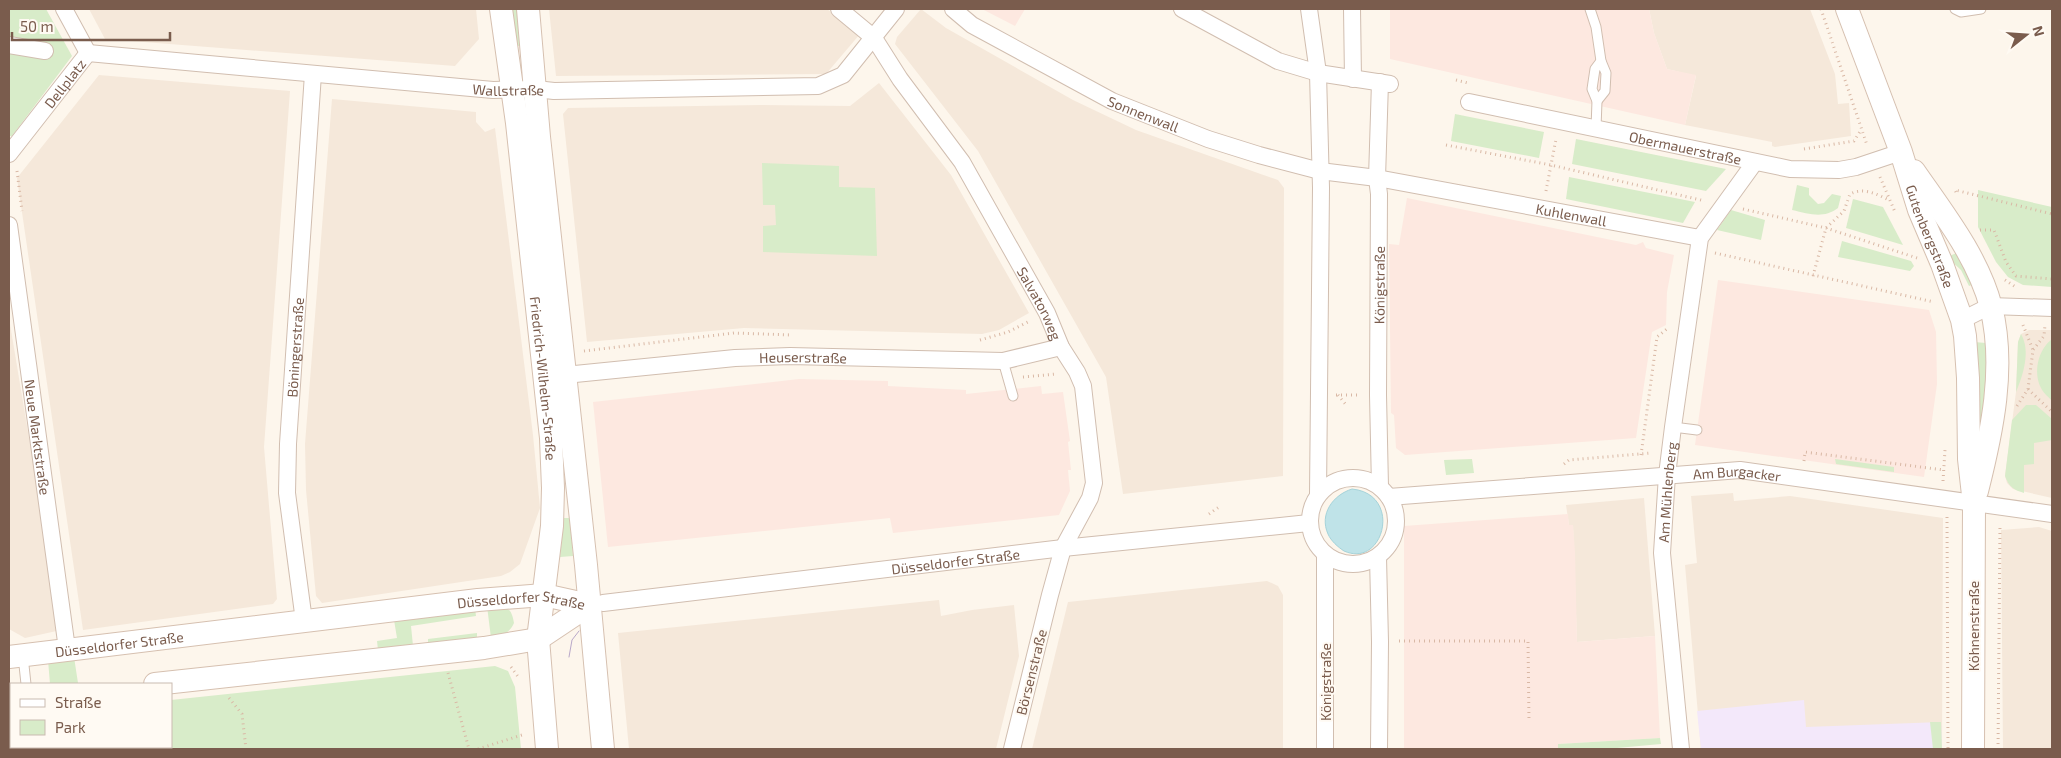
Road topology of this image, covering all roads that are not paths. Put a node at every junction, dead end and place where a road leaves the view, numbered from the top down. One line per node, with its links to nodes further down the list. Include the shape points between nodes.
1 (64, 9): 17 (street, Dellplatz)
2 (501, 9): 22 (main road, Friedrich-Wilhelm-Straße)
3 (528, 9): 23 (main road, Friedrich-Wilhelm-Straße)
4 (838, 9): 14 (street, Salvatorweg)
5 (896, 9): 14 (street, Wallstraße)
6 (953, 9): 30 (street, Sonnenwall, via 972,25 1112,101 1208,139)
7 (1182, 9): 19 (street, via 1278,61)
8 (1309, 9): 19 (street)
9 (1352, 9): 21 (street)
10 (1590, 9): 18 (lane)
11 (1847, 9): 27 (main road, Gutenbergstraße)
12 (1955, 9): 13 (lane, via 1961,12)
13 (1981, 9)
14 (874, 38): 23 (street, Wallstraße, via 843,75 818,86 554,92); 38 (street, Salvatorweg, via 900,79 962,162 1047,313)
15 (9, 45): 16 (street)
16 (45, 50)
17 (88, 53): 20 (street, Wallstraße); 28 (street, Dellplatz)
18 (1601, 61): 24 (lane, via 1595,69 1592,89); 24 (lane, via 1606,73 1605,91)
19 (1318, 73): 21 (street); 30 (street)
20 (313, 74): 22 (street, Wallstraße); 56 (street, Böningerstraße, via 287,493)
21 (1353, 79): 32 (street, Königstraße, via 1385,83)
22 (511, 89): 23 (street, Wallstraße); 40 (main road, Friedrich-Wilhelm-Straße)
23 (536, 89): 40 (main road, Friedrich-Wilhelm-Straße)
24 (1596, 101): 26 (lane)
25 (1469, 102): 26 (street, Obermauerstraße)
26 (1596, 128): 29 (street, Obermauerstraße)
27 (1901, 152): 29 (street, Obermauerstraße, via 1839,170 1790,169); 35 (main road, Gutenbergstraße, via 1946,216 1974,265); 37 (main road, Gutenbergstraße, via 1919,210)
28 (9, 154)
29 (1756, 162): 34 (street)
30 (1320, 170): 31 (street, Sonnenwall); 46 (street)
31 (1350, 174): 32 (street, Kuhlenwall)
32 (1377, 178): 34 (street, Kuhlenwall); 45 (street, Königstraße, via 1378,395)
33 (9, 225): 58 (street, Neue Marktstraße)
34 (1700, 238): 42 (street, Am Mühlenberg)
35 (1990, 306): 36 (street); 37 (street); 47 (main road, Köhnenstraße, via 1997,370 1990,439)
36 (2052, 308)
37 (1962, 320): 47 (main road, Köhnenstraße)
38 (1061, 347): 39 (street, Heuserstraße); 50 (street, Salvatorweg, via 1083,386 1094,483 1090,498)
39 (1003, 360): 40 (street, Heuserstraße, via 790,356 735,358); 41 (lane)
40 (555, 376): 53 (main road, Friedrich-Wilhelm-Straße, via 552,526); 55 (main road, Friedrich-Wilhelm-Straße)
41 (1013, 396)
42 (1672, 427): 43 (lane); 44 (street, Am Mühlenberg)
43 (1697, 430)
44 (1667, 475): 45 (street, Am Burgacker, via 1537,487); 47 (street, Am Burgacker, via 1740,470); 67 (street, Am Mühlenberg, via 1662,553)
45 (1385, 492): 46 (street, via 1369,481 1356,478 1341,479); 52 (street, Königstraße, via 1395,509 1396,522 1388,548)
46 (1318, 495): 49 (street, via 1311,508)
47 (1974, 504): 48 (street, Am Burgacker); 68 (main road, Köhnenstraße)
48 (2052, 514)
49 (1309, 523): 50 (street, Düsseldorfer Straße); 51 (street, via 1312,536)
50 (1063, 548): 54 (street, Salvatorweg); 55 (street, Düsseldorfer Straße)
51 (1325, 555): 52 (street, via 1353,566); 65 (street, Königstraße)
52 (1378, 557): 66 (street)
53 (544, 594): 55 (main road, Düsseldorfer Straße); 56 (main road, Düsseldorfer Straße); 57 (main road, Friedrich-Wilhelm-Straße)
54 (1050, 595): 64 (street, Börsenstraße)
55 (596, 604): 57 (main road, Düsseldorfer Straße); 63 (main road, Friedrich-Wilhelm-Straße)
56 (304, 621): 58 (main road, Düsseldorfer Straße)
57 (538, 639): 61 (main road, Düsseldorfer Straße, via 484,648); 62 (main road, Friedrich-Wilhelm-Straße)
58 (67, 649): 59 (main road, Düsseldorfer Straße)
59 (16, 656): 60 (lane)
60 (26, 683)
61 (164, 683)
62 (547, 749)
63 (603, 749)
64 (1012, 749)
65 (1325, 749)
66 (1379, 749)
67 (1681, 749)
68 (1973, 749)

